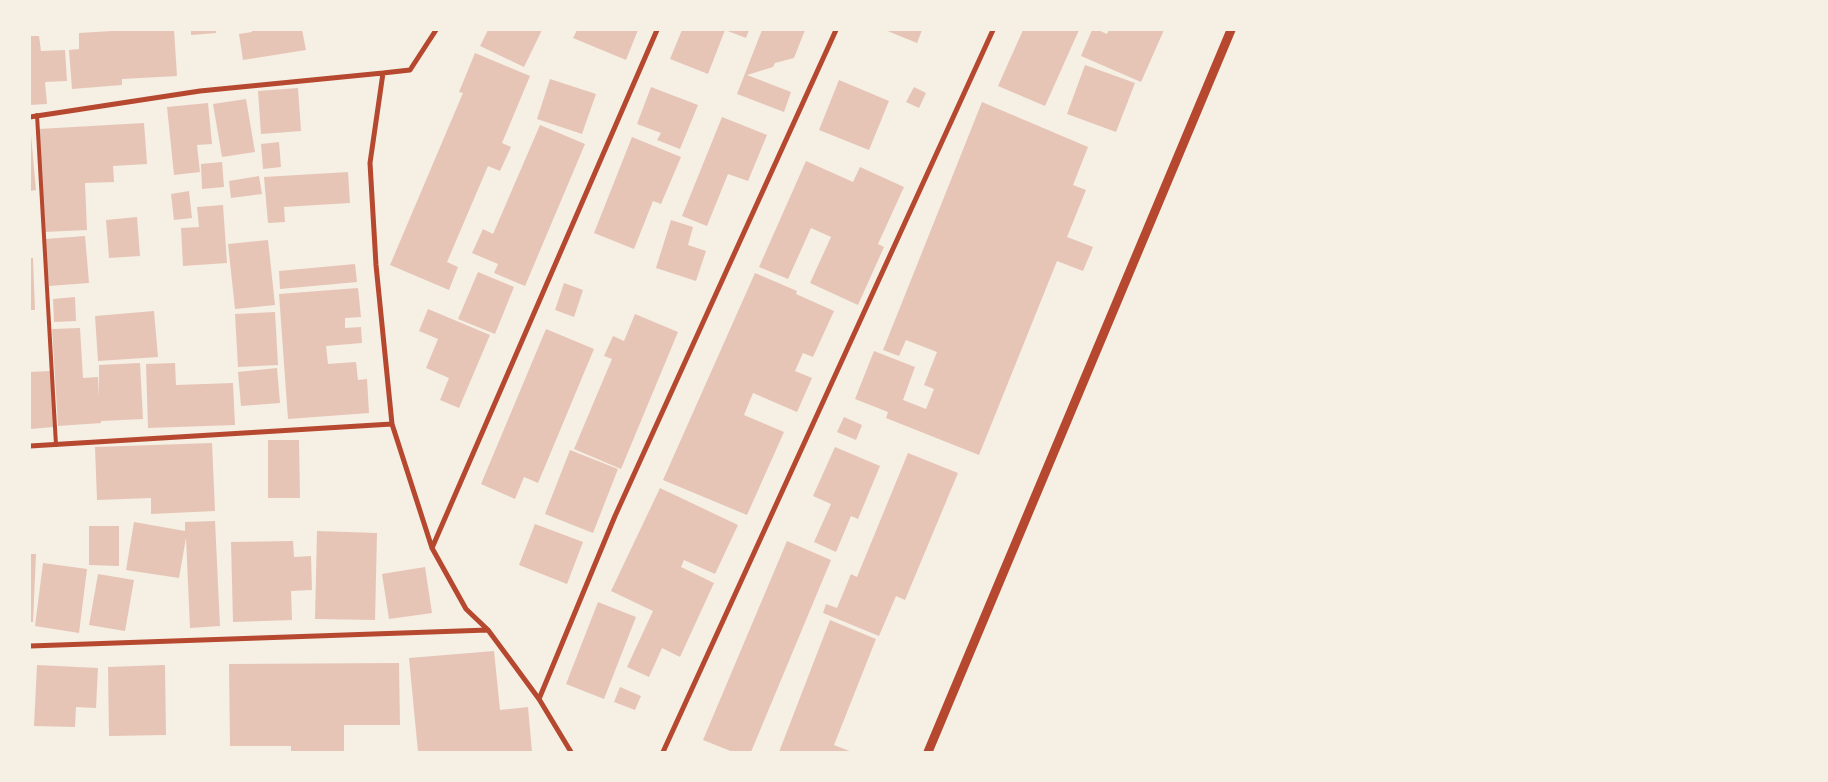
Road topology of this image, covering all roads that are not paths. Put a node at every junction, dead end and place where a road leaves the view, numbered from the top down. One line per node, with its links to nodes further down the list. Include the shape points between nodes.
1 (436, 30): 6 (street, via 410,70)
2 (657, 30): 12 (street)
3 (836, 30): 15 (street, via 615,516)
4 (993, 30): 17 (street)
5 (1231, 30): 18 (street)
6 (383, 73): 7 (street, via 200,91); 9 (street, via 370,163 376,265)
7 (37, 115): 8 (street); 10 (lane)
8 (30, 117)
9 (392, 424): 10 (street); 12 (street)
10 (56, 445): 11 (street)
11 (30, 446)
12 (432, 548): 13 (street, via 466,609)
13 (488, 630): 14 (street); 15 (street)
14 (30, 646)
15 (539, 699): 16 (street)
16 (571, 752)
17 (663, 752)
18 (928, 752)

